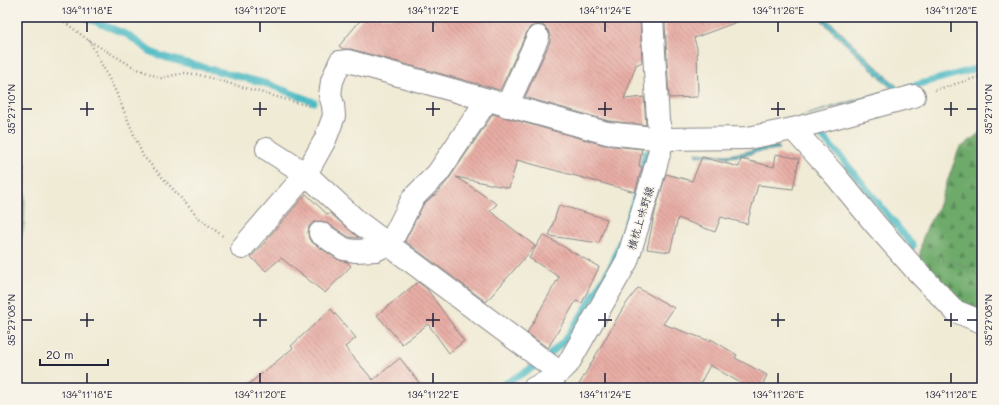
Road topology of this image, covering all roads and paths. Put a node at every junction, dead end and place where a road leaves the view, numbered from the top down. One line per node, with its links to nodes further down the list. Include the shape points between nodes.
1 (58, 17): 4 (path)
2 (652, 17): 10 (street, 横枕上味野線, via 658,120)
3 (538, 37): 7 (street)
4 (88, 40): 8 (path, via 135,68 161,78 184,73 196,74); 15 (path, via 116,92 143,156 199,218)
5 (982, 76): 6 (path)
6 (914, 96): 9 (street)
7 (497, 103): 8 (street, via 348,61 340,62 332,81 330,95); 10 (street, via 607,133); 14 (street, via 414,198)
8 (334, 113): 12 (street, via 325,140)
9 (793, 129): 10 (street, via 748,138); 16 (street)
10 (663, 139): 19 (street, 横枕上味野線, via 627,261 568,364)
11 (267, 149): 12 (street)
12 (306, 174): 14 (street, via 357,221); 15 (street)
13 (320, 233): 14 (street, via 344,248 355,251 376,250)
14 (388, 244): 19 (street)
15 (242, 248)
16 (914, 268): 17 (path, via 947,260 970,270); 18 (street, via 955,311)
17 (982, 279)
18 (982, 322)
19 (551, 382)

